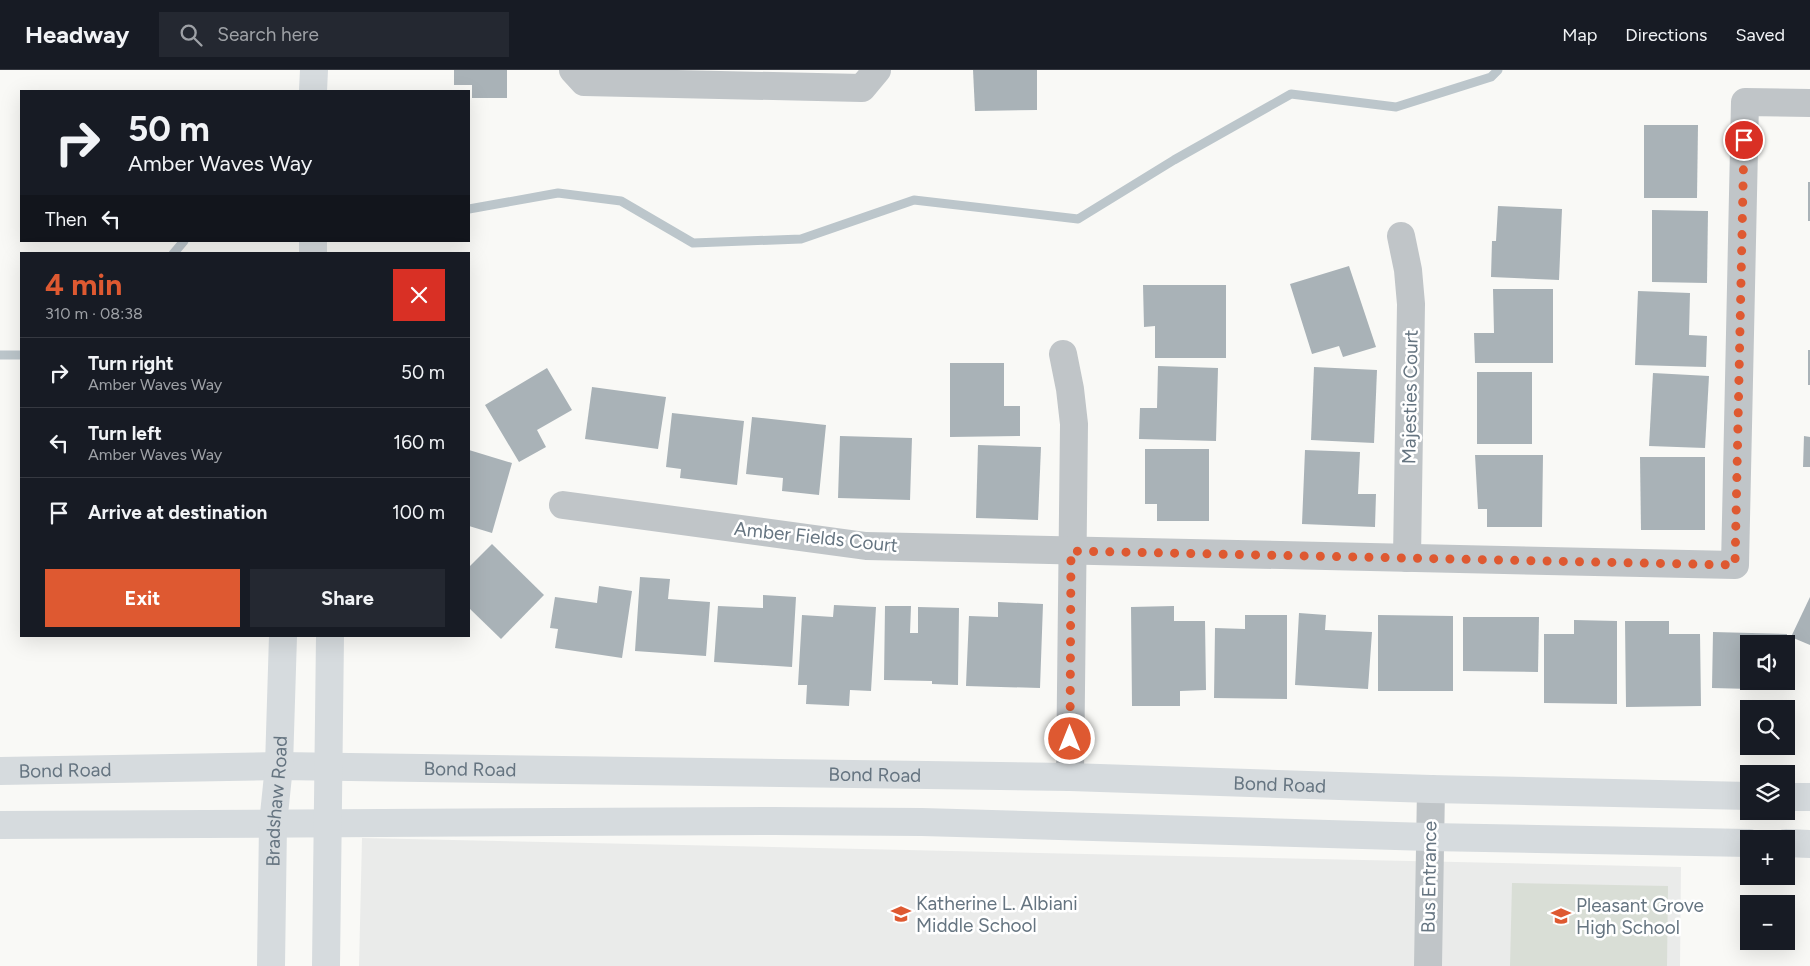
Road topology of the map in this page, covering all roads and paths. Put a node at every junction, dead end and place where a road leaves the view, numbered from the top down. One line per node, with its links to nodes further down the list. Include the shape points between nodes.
1 (314, 70): 4 (main road)
2 (572, 70): 3 (street, via 584,82 862,88)
3 (877, 70)
4 (314, 90)
5 (1810, 103): 10 (street, Amber Fields Court, via 1745,102 1735,565)
6 (1401, 236): 10 (street, Majesties Court, via 1412,304)
7 (1063, 354): 9 (street, via 1074,424)
8 (563, 505): 9 (street, Amber Fields Court, via 866,546)
9 (1071, 551): 10 (street, Amber Fields Court); 16 (street)
10 (1407, 558)
11 (283, 637): 13 (main road, Bradshaw Road)
12 (330, 637): 14 (main road)
13 (279, 766): 14 (main road, Bond Road); 15 (main road, Bond Road); 21 (main road, Bradshaw Road)
14 (328, 767): 16 (main road, Bond Road); 23 (main road)
15 (0, 770)
16 (1070, 776): 17 (main road, Bond Road)
17 (1431, 789): 18 (main road, Bond Road); 24 (street, Bus Entrance)
18 (1740, 796)
19 (1795, 797): 20 (main road)
20 (1810, 797)
21 (272, 824): 22 (main road); 23 (main road); 28 (main road, Bradshaw Road)
22 (0, 825)
23 (329, 825): 24 (main road, via 872,822); 29 (main road)
24 (1429, 837): 25 (main road); 30 (street, Bus Entrance)
25 (1740, 842)
26 (1795, 843): 27 (main road)
27 (1810, 844)
28 (271, 966)
29 (326, 966)
30 (1428, 966)

